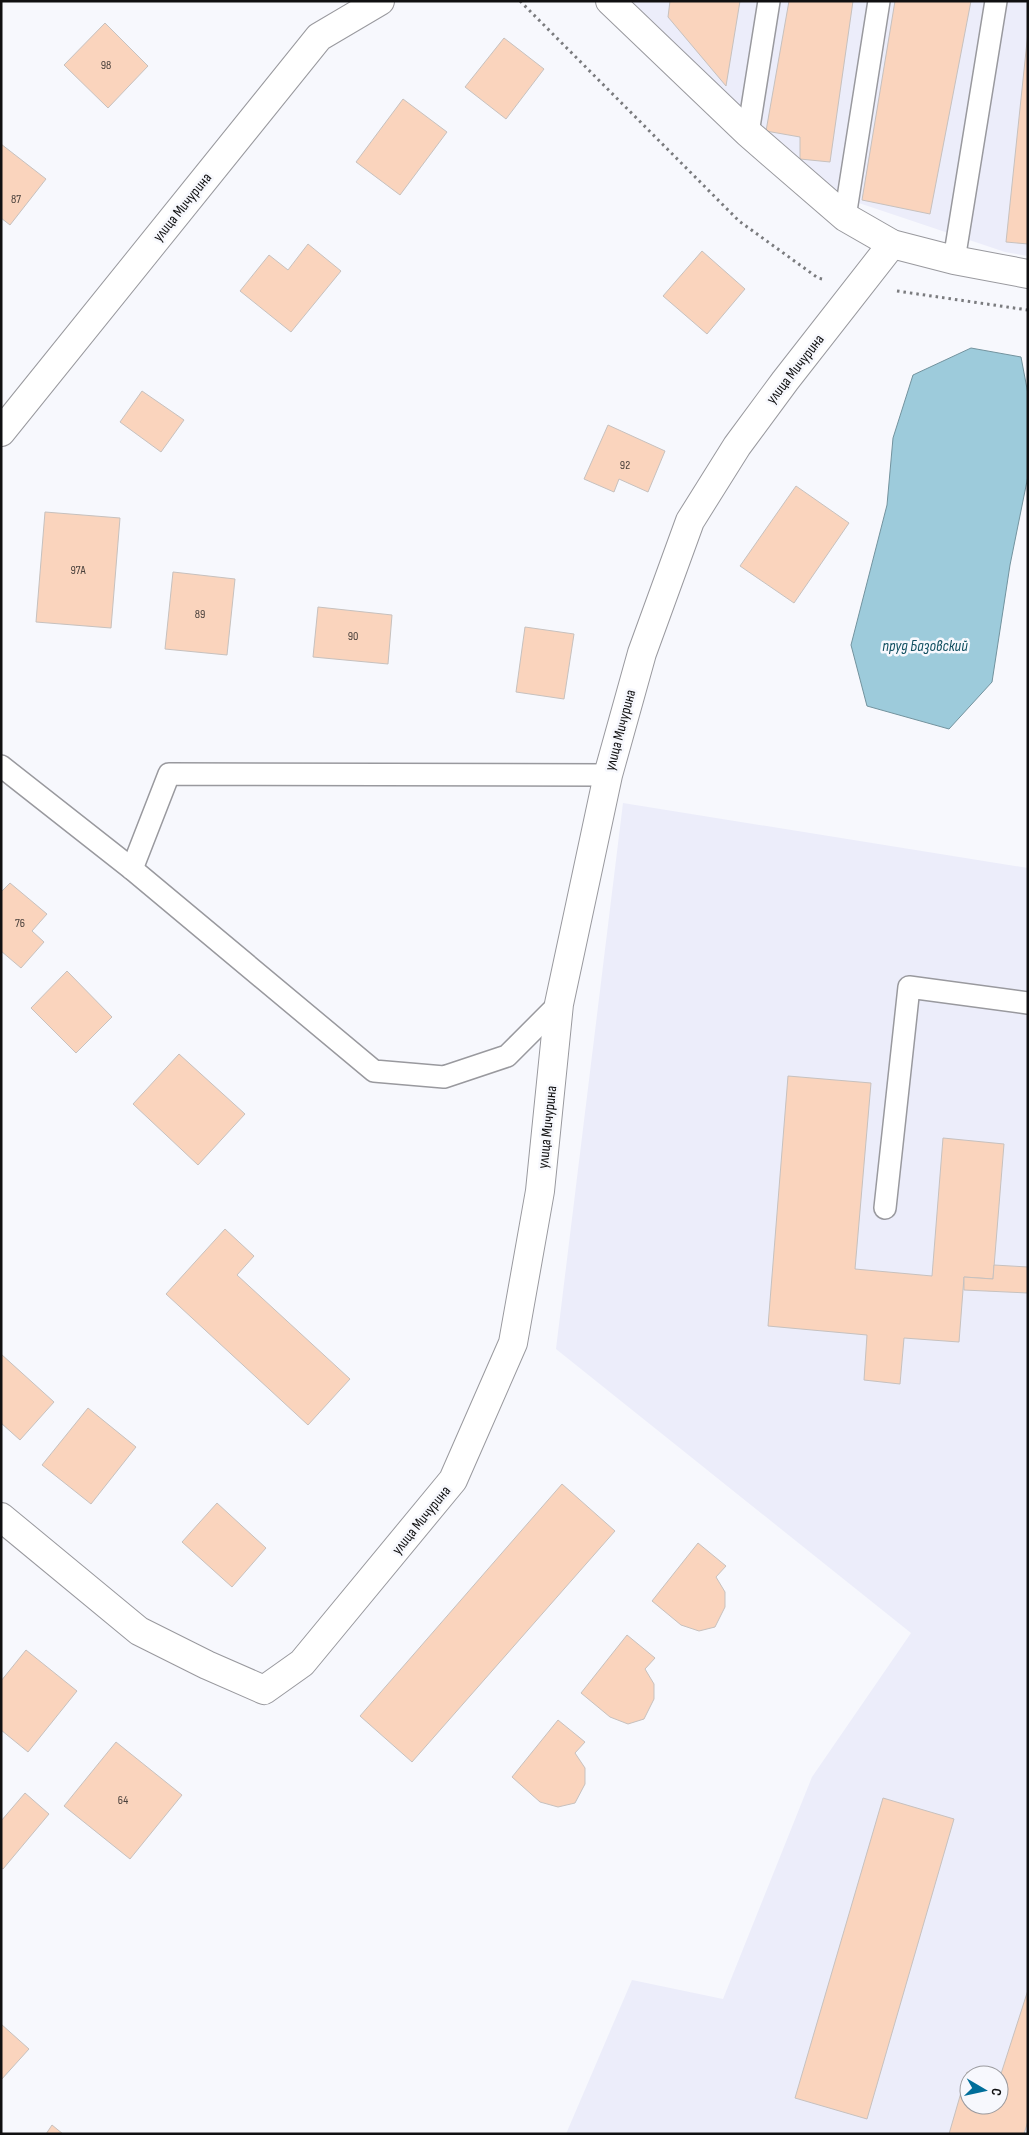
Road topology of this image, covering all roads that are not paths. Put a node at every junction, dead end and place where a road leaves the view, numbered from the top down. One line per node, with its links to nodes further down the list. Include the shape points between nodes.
1 (380, 1): 11 (street, улица Мичурина, via 319,37)
2 (610, 1): 6 (street)
3 (770, 1): 6 (lane)
4 (879, 1): 7 (lane)
5 (996, 1): 9 (lane)
6 (748, 133): 7 (street)
7 (845, 218): 8 (street)
8 (892, 244): 9 (street); 13 (street, улица Мичурина, via 737,446 690,521 642,653)
9 (954, 260): 10 (street)
10 (1028, 274)
11 (1, 432)
12 (1, 766): 14 (lane)
13 (608, 775): 14 (lane, via 169,774); 16 (street, улица Мичурина)
14 (132, 869): 16 (lane, via 374,1071 444,1077 507,1056)
15 (1028, 1003): 17 (lane, via 909,987)
16 (558, 1004): 18 (street, улица Мичурина, via 540,1192 513,1343 453,1480 302,1663 264,1690 207,1665 139,1631)
17 (885, 1208)
18 (1, 1518)

